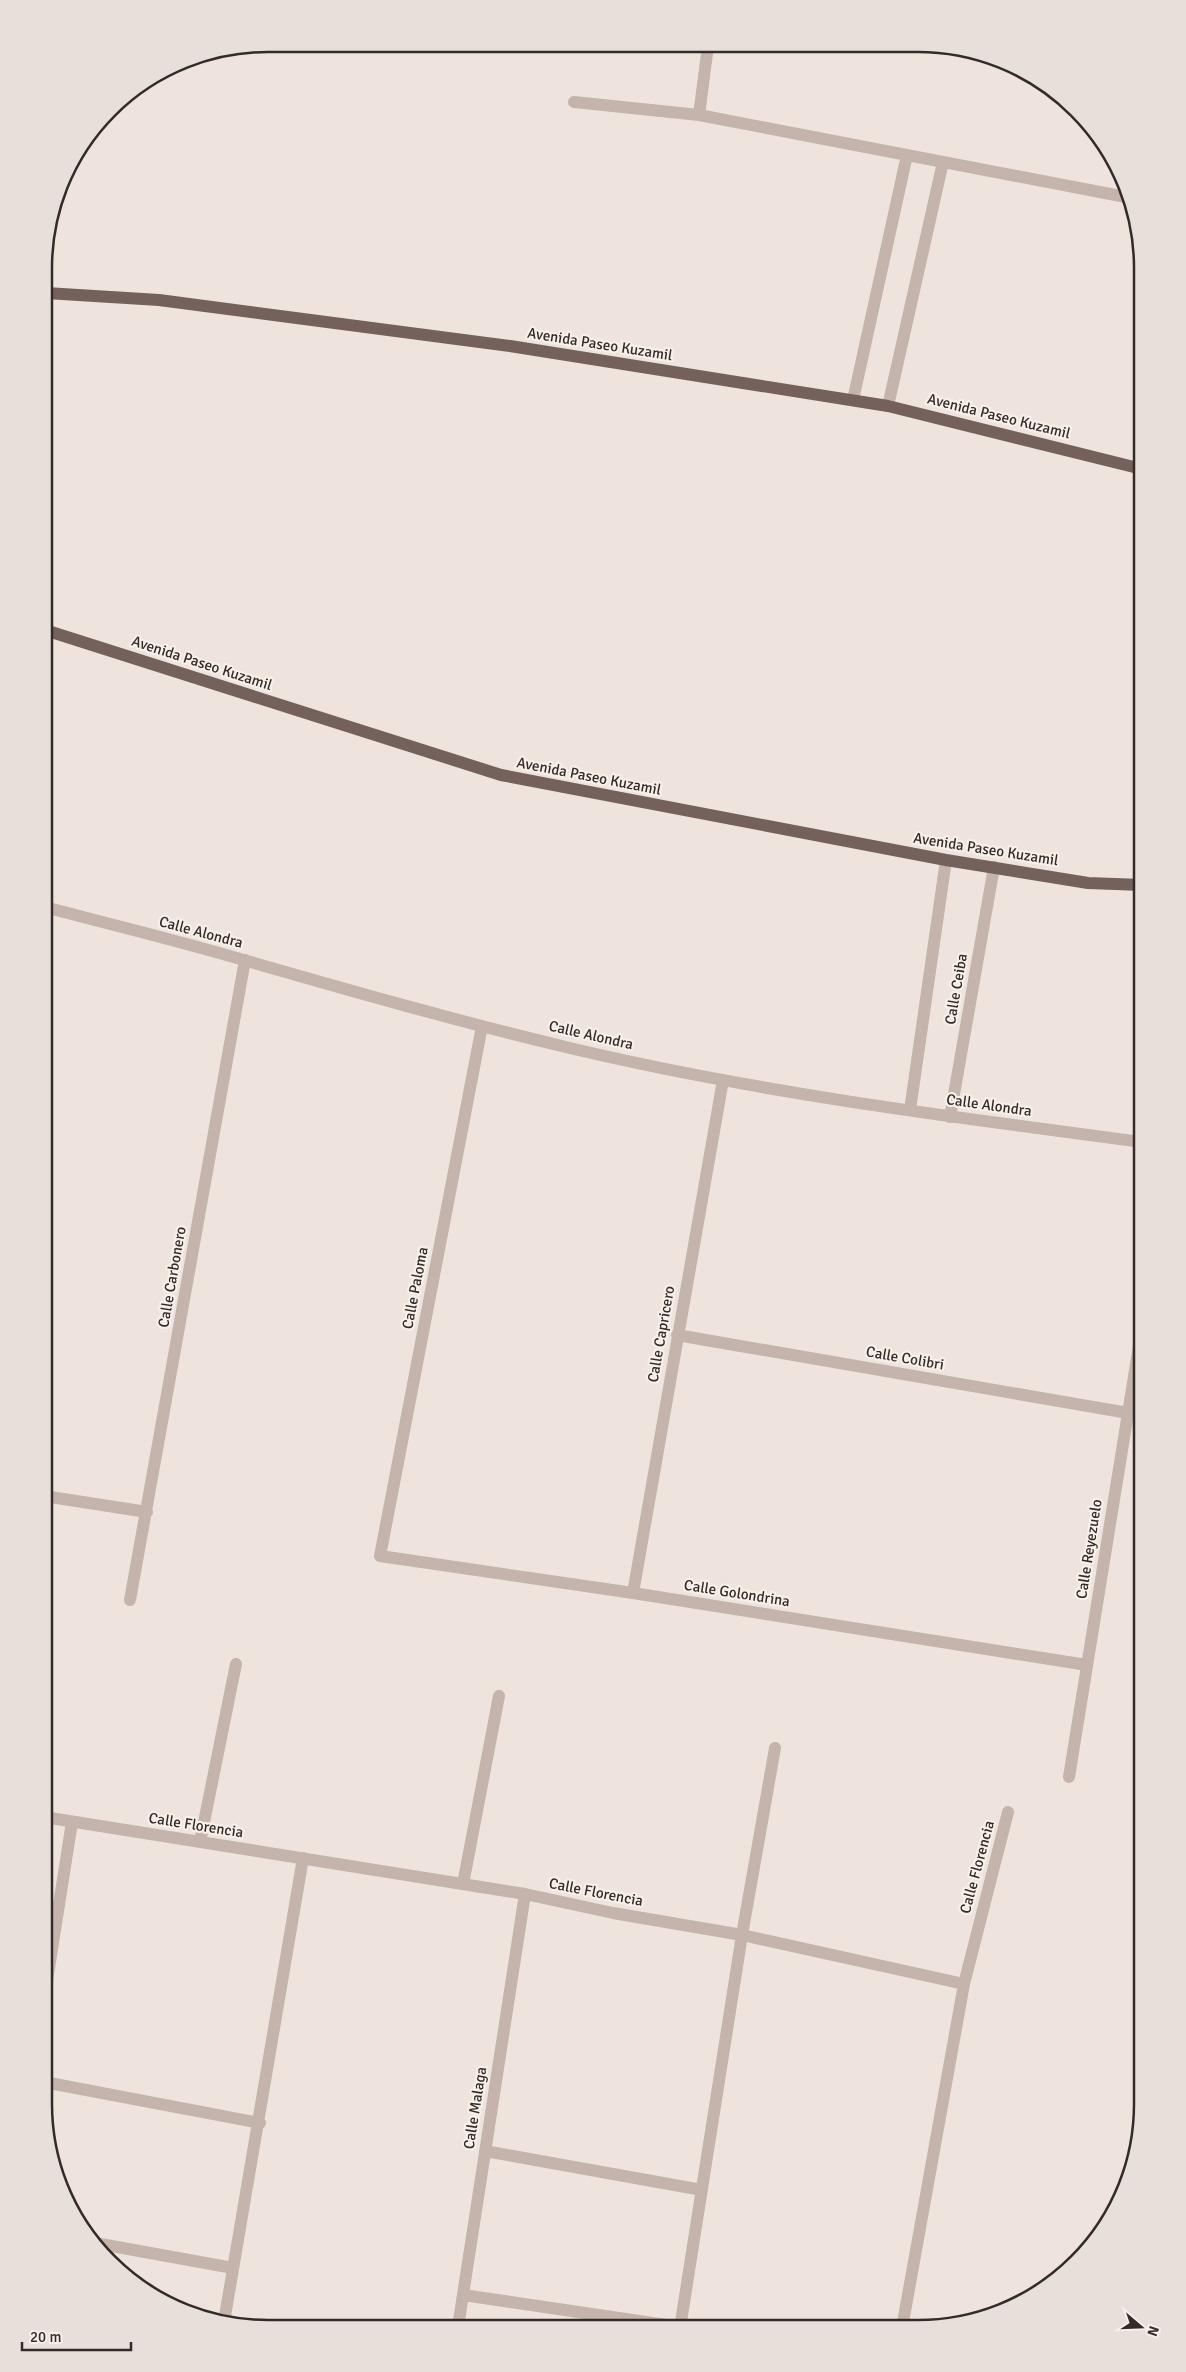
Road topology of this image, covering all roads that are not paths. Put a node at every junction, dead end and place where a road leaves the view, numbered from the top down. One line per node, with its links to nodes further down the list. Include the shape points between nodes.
1 (707, 52): 3 (street)
2 (574, 102): 3 (street)
3 (699, 114): 4 (street)
4 (907, 155): 5 (street); 8 (street)
5 (943, 162): 6 (street); 9 (street)
6 (1121, 196)
7 (52, 293): 8 (main road, Avenida Paseo Kuzamil, via 159,300 510,346)
8 (853, 400): 9 (main road, Avenida Paseo Kuzamil)
9 (888, 406): 10 (main road, Avenida Paseo Kuzamil)
10 (1134, 467)
11 (52, 632): 12 (main road, Avenida Paseo Kuzamil, via 501,775)
12 (946, 860): 13 (main road, Avenida Paseo Kuzamil); 19 (street, Calle Ceiba)
13 (994, 867): 14 (main road, Avenida Paseo Kuzamil, via 1088,883); 20 (street, Calle Ceiba)
14 (1134, 885)
15 (52, 909): 16 (street, Calle Alondra)
16 (245, 960): 17 (street, Calle Alondra); 26 (street, Calle Carbonero)
17 (482, 1026): 18 (street, Calle Alondra, via 575,1050); 27 (street, Calle Paloma)
18 (722, 1080): 19 (street, Calle Alondra); 22 (street, Calle Capricero)
19 (910, 1110): 20 (street, Calle Alondra)
20 (950, 1117): 21 (street, Calle Alondra)
21 (1134, 1141)
22 (677, 1335): 24 (street, Calle Colibri); 28 (street, Calle Capricero)
23 (1134, 1376): 24 (street, Calle Reyezuelo)
24 (1128, 1413): 31 (street, Calle Reyezuelo)
25 (52, 1497): 26 (street)
26 (147, 1512): 29 (street, Calle Carbonero)
27 (380, 1556): 28 (street, Calle Golondrina)
28 (633, 1593): 31 (street, Calle Golondrina)
29 (130, 1600)
30 (236, 1664): 38 (street)
31 (1087, 1665): 34 (street, Calle Reyezuelo)
32 (499, 1696): 40 (street)
33 (775, 1748): 42 (street)
34 (1069, 1777)
35 (1008, 1812): 44 (street, Calle Florencia)
36 (52, 1818): 37 (street, Calle Florencia)
37 (72, 1822): 38 (street, Calle Florencia); 43 (street)
38 (200, 1842): 39 (street, Calle Florencia)
39 (303, 1858): 40 (street, Calle Florencia); 46 (street)
40 (463, 1884): 41 (street, Calle Florencia)
41 (525, 1894): 42 (street, Calle Florencia); 47 (street, Calle Malaga)
42 (742, 1935): 44 (street, Calle Florencia); 48 (street)
43 (52, 1949)
44 (964, 1984): 56 (street)
45 (52, 2084): 46 (street)
46 (260, 2123): 50 (street)
47 (485, 2151): 48 (street); 51 (street, Calle Malaga)
48 (702, 2190): 55 (street)
49 (105, 2245): 50 (street)
50 (233, 2268): 52 (street)
51 (463, 2295): 53 (street, Calle Malaga); 54 (street)
52 (225, 2315)
53 (459, 2320)
54 (633, 2320)
55 (681, 2320)
56 (903, 2320)

